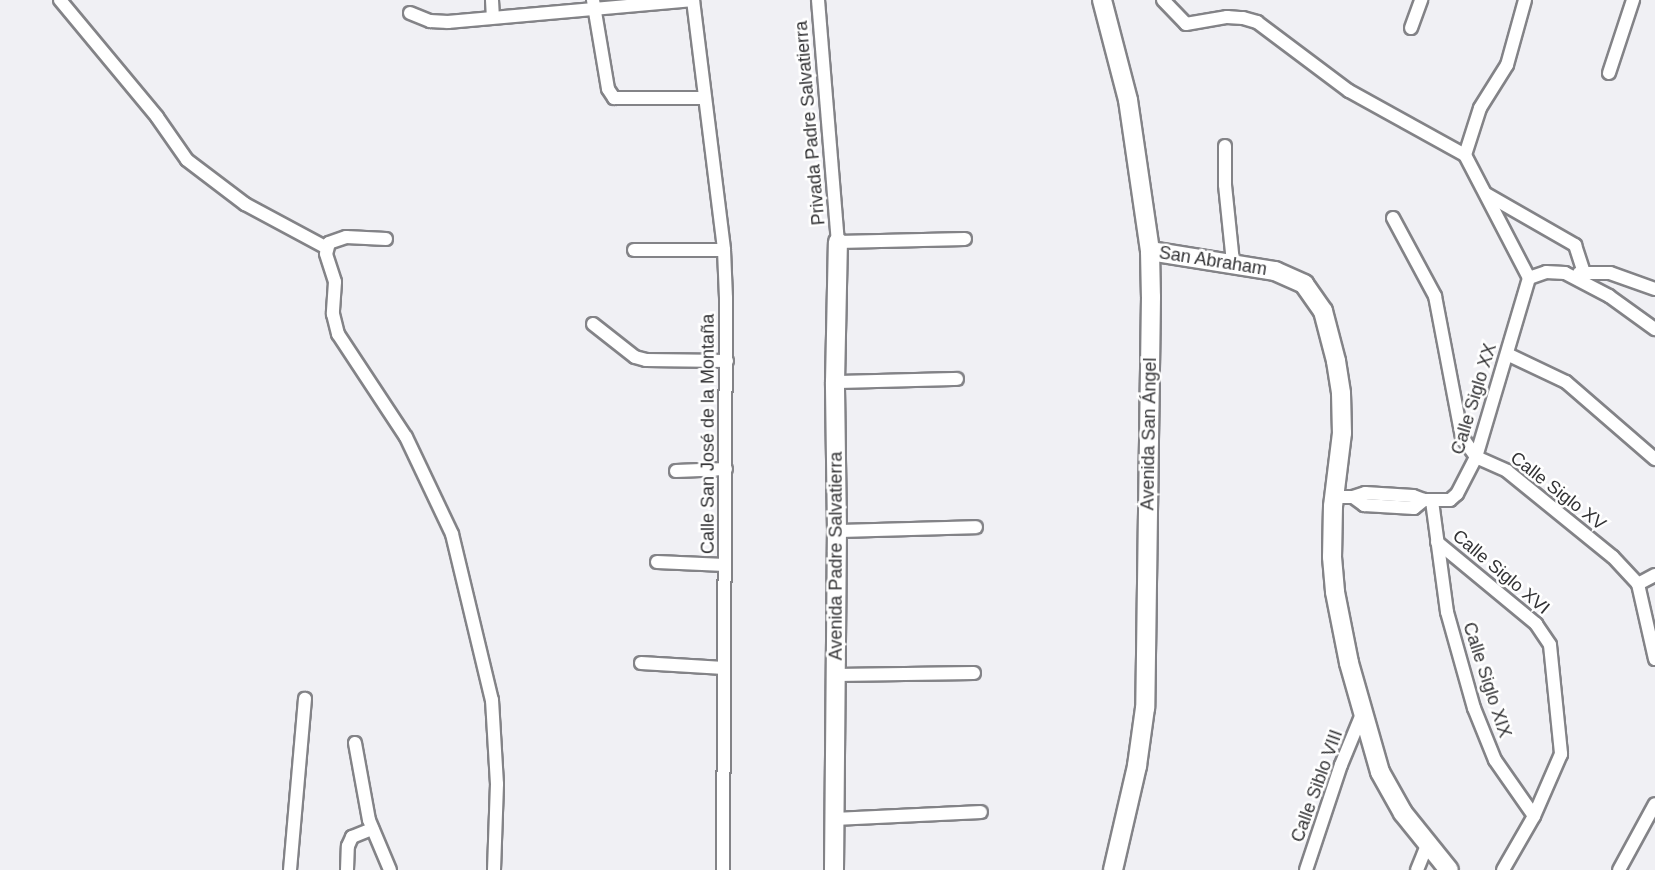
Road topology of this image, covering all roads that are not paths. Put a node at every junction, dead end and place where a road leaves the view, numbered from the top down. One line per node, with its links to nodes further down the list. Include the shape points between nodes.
1 (60, 0): 23 (street, via 157,117 187,160 245,204)
2 (492, 0): 12 (street)
3 (693, 0): 10 (street); 15 (street, Calle San José de la Montaña)
4 (818, 0): 22 (street, Privada Padre Salvatierra)
5 (1102, 0): 26 (street, Avenida San Ángel, via 1128,100)
6 (1162, 0): 17 (street, via 1186,24 1227,18 1257,22 1349,91)
7 (1421, 0): 13 (street)
8 (1526, 0): 17 (street, via 1508,65 1480,108)
9 (1633, 0): 14 (street)
10 (594, 4): 12 (street); 15 (street, via 608,89 614,98)
11 (410, 13): 12 (street, via 430,21 448,22)
12 (493, 17)
13 (1411, 28)
14 (1610, 73)
15 (703, 98): 25 (street, Calle San José de la Montaña)
16 (1225, 146): 27 (street, via 1226,208)
17 (1465, 155): 18 (street)
18 (1485, 193): 29 (street, via 1575,245); 30 (street)
19 (1393, 218): 38 (street, via 1435,296 1462,437)
20 (386, 238): 23 (street, via 346,237 329,243)
21 (965, 239): 22 (street)
22 (838, 242): 37 (street, Avenida Padre Salvatierra)
23 (327, 248): 68 (street, via 335,282 333,314 338,334 406,437 452,534 492,700 497,784)
24 (634, 250): 25 (street)
25 (724, 250): 35 (street, Calle San José de la Montaña)
26 (1150, 251): 27 (street, San Abraham); 71 (street, Avenida San Ángel, via 1145,708 1137,766)
27 (1233, 263): 42 (street, San Abraham, via 1275,270 1304,284 1323,311 1341,393 1342,433)
28 (1565, 273): 29 (street); 30 (street, via 1546,272); 33 (street, via 1609,296)
29 (1584, 273): 31 (street, via 1610,273)
30 (1529, 278): 34 (street, Calle Siglo XX)
31 (1655, 289)
32 (593, 324): 35 (street, via 635,357)
33 (1655, 329)
34 (1507, 354): 38 (street, Calle Siglo XX); 39 (street, via 1566,382)
35 (727, 361): 40 (street, Calle San José de la Montaña)
36 (957, 379): 37 (street)
37 (835, 382): 45 (street, Avenida Padre Salvatierra)
38 (1476, 457): 43 (street, Calle Siglo XX, via 1457,494 1450,500); 50 (street, Calle Siglo XV, via 1507,471 1613,557)
39 (1655, 459)
40 (726, 469): 41 (street); 48 (street, Calle San José de la Montaña)
41 (676, 471)
42 (1334, 497): 43 (street, via 1365,493 1413,496); 57 (street, San Abraham, via 1335,592)
43 (1428, 501): 46 (street, Calle Siglo XVI)
44 (976, 527): 45 (street)
45 (837, 531): 55 (street, Avenida Padre Salvatierra)
46 (1437, 542): 61 (street, Calle Siglo XIX, via 1453,641 1474,708 1495,760); 61 (street, Calle Siglo XVI, via 1536,624 1550,645 1561,754)
47 (657, 562): 48 (street)
48 (725, 565): 53 (street, Calle San José de la Montaña)
49 (1655, 575): 50 (street)
50 (1638, 584): 51 (street)
51 (1655, 659)
52 (641, 663): 53 (street)
53 (724, 668): 69 (street, Calle San José de la Montaña)
54 (974, 672): 55 (street)
55 (836, 675): 62 (street, Avenida Padre Salvatierra)
56 (305, 699): 65 (street)
57 (1362, 714): 64 (street, San Abraham, via 1380,772); 72 (street, Calle Siblo VIII)
58 (355, 743): 63 (street)
59 (1655, 804): 76 (street)
60 (981, 812): 62 (street)
61 (1534, 816): 75 (street, Calle Siglo XVI)
62 (835, 819): 70 (street, Avenida Padre Salvatierra)
63 (372, 829): 66 (street, via 352,837); 67 (street)
64 (1427, 845): 73 (street); 74 (street, San Abraham)
65 (290, 870)
66 (347, 870)
67 (390, 870)
68 (494, 870)
69 (723, 870)
70 (834, 870)
71 (1113, 870)
72 (1306, 870)
73 (1417, 870)
74 (1449, 870)
75 (1503, 870)
76 (1619, 870)

